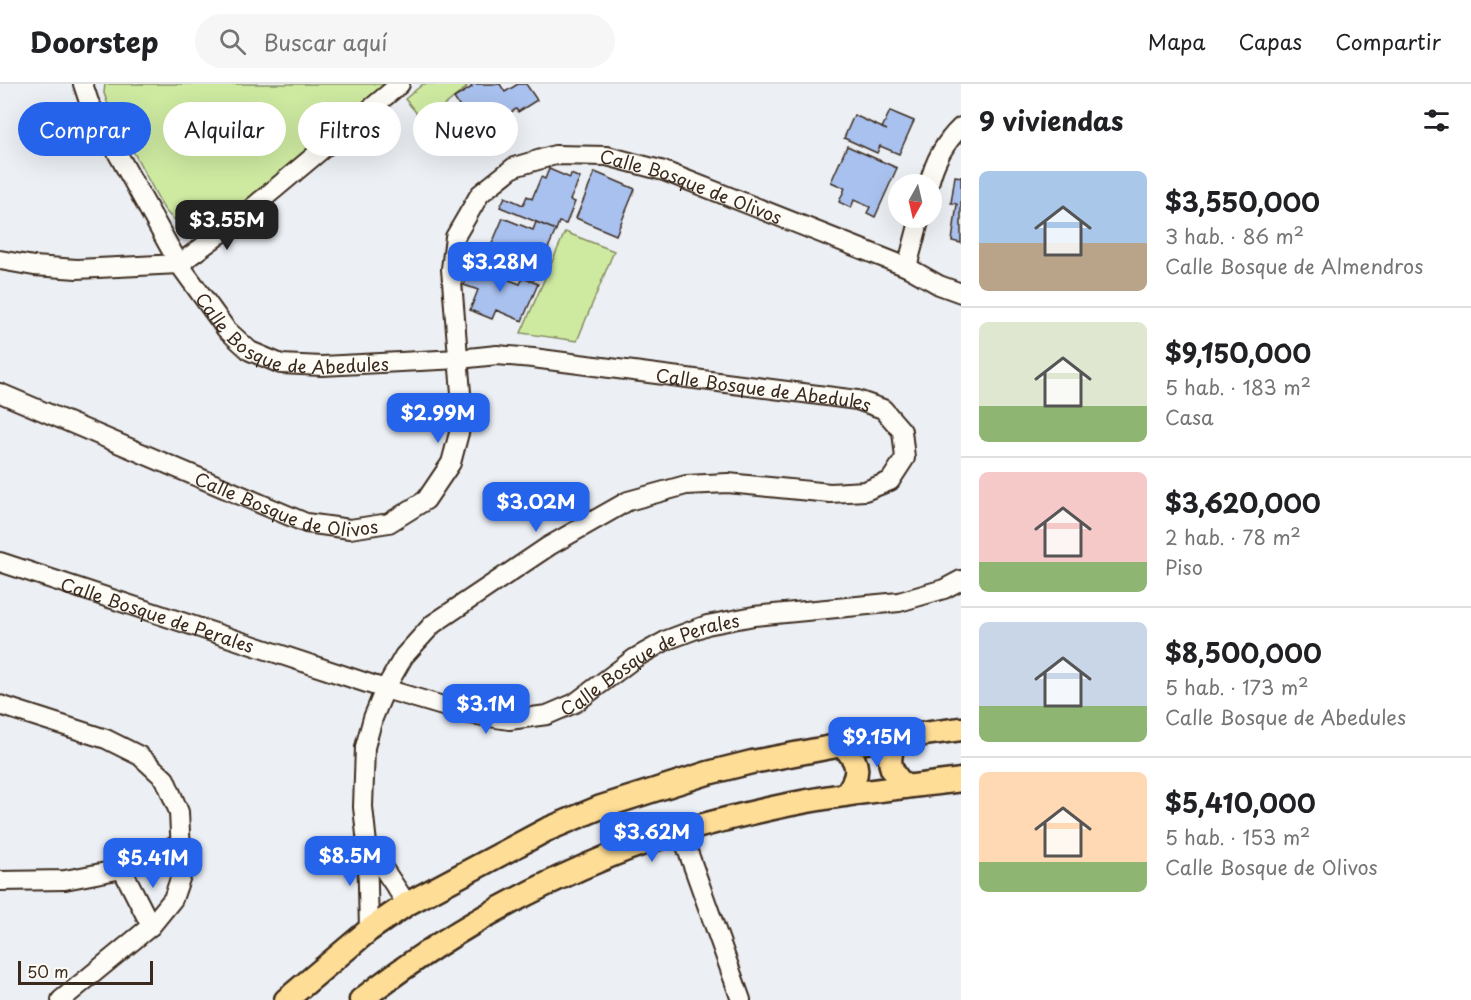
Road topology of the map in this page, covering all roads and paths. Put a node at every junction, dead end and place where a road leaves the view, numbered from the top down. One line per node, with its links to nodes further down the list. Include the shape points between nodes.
1 (83, 84): 7 (street, Calle Bosque de Abedules, via 89,102)
2 (400, 84): 7 (street, via 227,229)
3 (961, 127): 4 (street, via 946,145)
4 (932, 174)
5 (917, 228): 8 (street)
6 (0, 260): 7 (street, via 77,269)
7 (179, 264): 10 (street, Calle Bosque de Abedules, via 226,329 250,351 281,364 322,366)
8 (907, 267): 9 (street, Calle Bosque de Olivos); 10 (street, Calle Bosque de Olivos, via 664,171 607,156 555,155 514,167 480,194 455,237 451,269)
9 (961, 293)
10 (459, 359): 11 (street, Calle Bosque de Olivos, via 463,418 451,463 426,500 389,523 350,529 306,523); 14 (street, Calle Bosque de Abedules, via 497,355 533,358 857,400 883,409 902,431 905,458 890,481 865,491 830,493 728,483 686,485 628,501 549,546 433,624 404,656)
11 (0, 393)
12 (0, 562): 14 (street, Calle Bosque de Perales)
13 (961, 580): 14 (street, Calle Bosque de Perales, via 899,602 754,616 706,625 635,658 574,703 547,715 509,720 470,714)
14 (385, 689): 24 (street, Calle Bosque de Abedules, via 365,747)
15 (0, 705): 23 (street, via 106,739 140,756 165,779 179,812)
16 (961, 729): 17 (main road)
17 (897, 738): 18 (main road); 20 (main road, via 890,765 895,778)
18 (842, 745): 21 (main road, via 853,755 857,769 854,783); 27 (main road, via 708,773 601,807 546,830)
19 (961, 780): 20 (main road)
20 (906, 787): 21 (main road)
21 (845, 795): 22 (main road)
22 (681, 832): 32 (main road, via 613,854 538,887 456,934); 33 (street)
23 (182, 843): 25 (street); 28 (street, via 182,873 173,899)
24 (367, 844): 27 (street); 29 (street, Calle Bosque de Abedules)
25 (122, 869): 26 (street, via 65,880); 28 (street)
26 (0, 881)
27 (407, 904): 29 (main road)
28 (151, 926): 30 (street)
29 (369, 930): 31 (main road)
30 (61, 1000)
31 (286, 1000)
32 (361, 1000)
33 (741, 1000)

